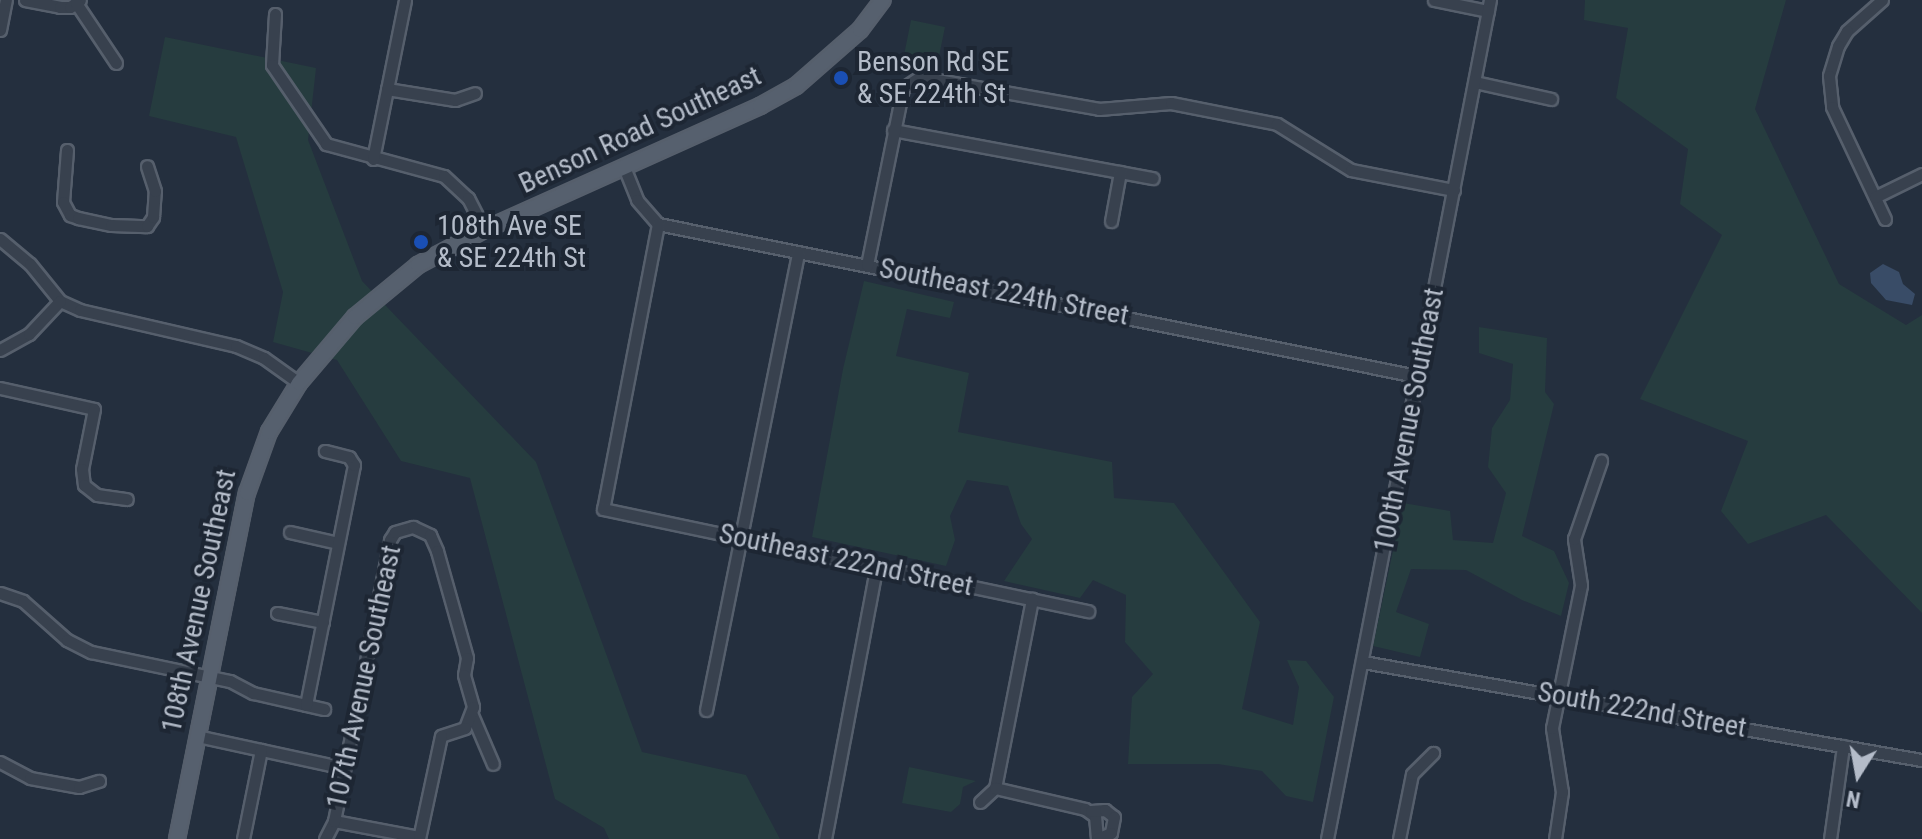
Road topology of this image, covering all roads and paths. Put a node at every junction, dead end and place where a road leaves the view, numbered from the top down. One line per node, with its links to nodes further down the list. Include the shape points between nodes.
1 (6, 0): 10 (street)
2 (25, 0): 7 (street, via 60,7)
3 (405, 0): 13 (street)
4 (883, 0): 20 (main road, Benson Road Southeast, via 860,30 796,86)
5 (1434, 0): 8 (street)
6 (1882, 0): 25 (street, via 1847,31 1829,76 1832,107)
7 (78, 2): 11 (street)
8 (1489, 5): 12 (street, 100th Avenue Southeast)
9 (275, 14): 18 (street, via 272,65 319,137 337,150)
10 (0, 30)
11 (116, 63)
12 (1475, 82): 15 (street); 24 (street, 100th Avenue Southeast)
13 (387, 89): 14 (street, via 455,100); 18 (street)
14 (475, 93)
15 (1551, 99)
16 (893, 130): 21 (street); 24 (street, via 903,88 913,78 926,76 1099,109 1171,103 1277,124 1351,170); 32 (street)
17 (67, 150): 19 (street, via 64,208 78,218 111,225 139,228 151,222 155,191)
18 (373, 159): 29 (street, via 453,181)
19 (147, 166)
20 (624, 167): 28 (street, via 637,200); 29 (main road, Benson Road Southeast)
21 (1120, 172): 23 (street); 27 (street)
22 (1922, 174): 25 (street)
23 (1153, 178)
24 (1454, 190): 35 (street, 100th Avenue Southeast)
25 (1875, 197): 26 (street)
26 (1885, 219)
27 (1111, 221)
28 (658, 224): 31 (street, Southeast 224th Street); 42 (street, Southeast 222nd Street, via 603,509)
29 (484, 230): 36 (main road, Benson Road Southeast, via 385,289)
30 (0, 239): 33 (street, via 15,248)
31 (798, 252): 32 (street, Southeast 224th Street); 42 (street)
32 (867, 265): 35 (street, Southeast 224th Street)
33 (60, 301): 34 (street, via 29,334); 36 (street, via 101,317 236,346)
34 (0, 350)
35 (1416, 376): 50 (street, 100th Avenue Southeast)
36 (299, 383): 51 (main road, 108th Avenue Southeast, via 256,461)
37 (0, 388): 40 (street, via 94,409 82,469 84,485 97,495)
38 (325, 451): 43 (street, via 349,457 354,465)
39 (1601, 461): 52 (street, via 1575,529 1581,585)
40 (127, 499)
41 (290, 532): 43 (street)
42 (740, 537): 44 (street, Southeast 222nd Street); 55 (street)
43 (338, 543): 49 (street)
44 (877, 565): 46 (street, Southeast 222nd Street); 74 (street)
45 (0, 593): 51 (street, via 23,601 67,640 91,652)
46 (1032, 599): 47 (street, Southeast 222nd Street); 66 (street)
47 (1088, 611)
48 (277, 613): 49 (street)
49 (323, 622): 53 (street)
50 (1363, 662): 52 (street, South 222nd Street); 76 (street, 100th Avenue Southeast)
51 (208, 676): 53 (street); 57 (main road, 108th Avenue Southeast)
52 (1557, 695): 58 (street, South 222nd Street); 78 (street, via 1552,734 1562,792)
53 (306, 705): 54 (street)
54 (324, 709)
55 (706, 710)
56 (472, 715): 63 (street); 64 (street, 107th Avenue Southeast, via 464,675 467,658 437,551 430,535 413,527 395,532); 70 (street, via 465,728 441,736)
57 (197, 736): 59 (street); 71 (main road, 108th Avenue Southeast)
58 (1843, 746): 61 (street, South 222nd Street); 79 (street)
59 (261, 750): 64 (street); 72 (street)
60 (1433, 753): 77 (street, via 1412,774)
61 (1921, 760)
62 (0, 762): 65 (street, via 30,778 79,787)
63 (493, 764)
64 (344, 768): 69 (street, 107th Avenue Southeast)
65 (99, 781)
66 (995, 788): 67 (street); 68 (street)
67 (980, 802)
68 (1094, 816): 75 (street); 75 (street, via 1105,810 1114,817 1111,833)
69 (334, 821): 70 (street); 73 (street, 107th Avenue Southeast)
70 (419, 838)
71 (177, 839)
72 (243, 839)
73 (325, 839)
74 (825, 839)
75 (1097, 839)
76 (1327, 839)
77 (1399, 839)
78 (1555, 839)
79 (1830, 839)

